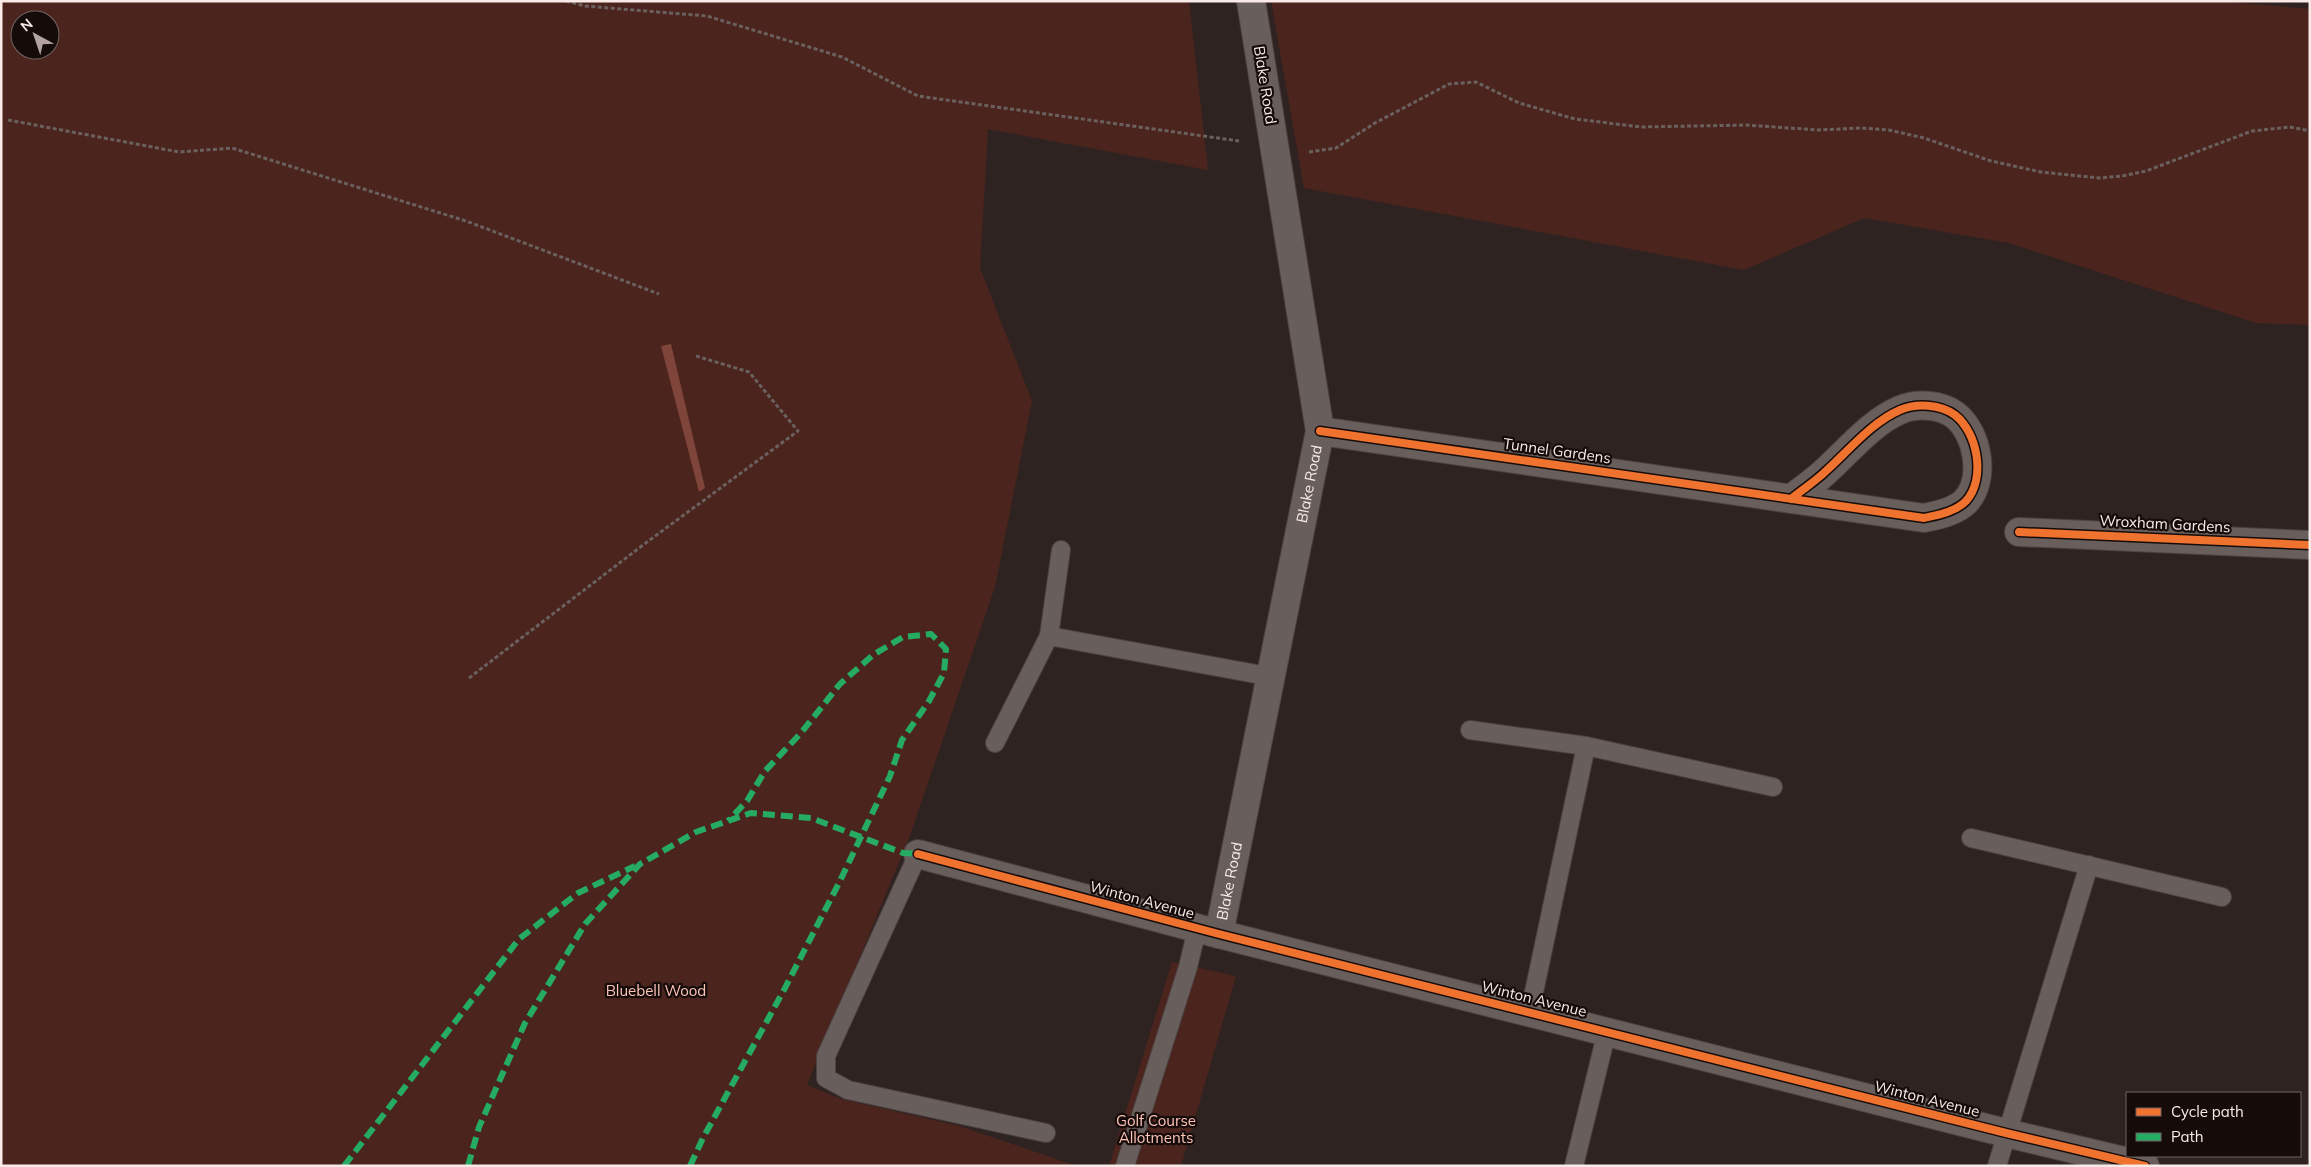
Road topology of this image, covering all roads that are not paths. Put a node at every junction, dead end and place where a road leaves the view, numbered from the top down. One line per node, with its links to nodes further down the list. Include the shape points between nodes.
1 (1251, 1): 2 (street, Blake Road)
2 (1320, 431): 3 (street, Tunnel Gardens); 8 (street, Blake Road)
3 (1791, 498): 3 (street, Tunnel Gardens, via 1826,472 1877,425 1899,410 1914,405 1933,407 1954,415 1968,431 1976,454 1978,474 1965,502 1949,512 1924,518)
4 (2019, 532): 5 (street, Wroxham Gardens)
5 (2310, 545)
6 (1061, 550): 7 (lane)
7 (1049, 636): 8 (lane); 10 (lane)
8 (1272, 677): 17 (street, Blake Road)
9 (1470, 730): 11 (lane)
10 (995, 743)
11 (1586, 746): 12 (lane); 18 (lane)
12 (1772, 787)
13 (1971, 838): 15 (lane)
14 (918, 854): 17 (street, Winton Avenue); 20 (lane, via 826,1056 826,1078 848,1090)
15 (2090, 865): 16 (lane); 21 (lane)
16 (2222, 898)
17 (1208, 932): 18 (street, Winton Avenue); 22 (lane, via 1188,967)
18 (1530, 1012): 19 (street, Winton Avenue)
19 (1607, 1031): 21 (street, Winton Avenue); 23 (lane)
20 (1046, 1133)
21 (2006, 1133): 24 (lane); 25 (street, Winton Avenue)
22 (1125, 1166)
23 (1574, 1166)
24 (1997, 1166)
25 (2145, 1166)

